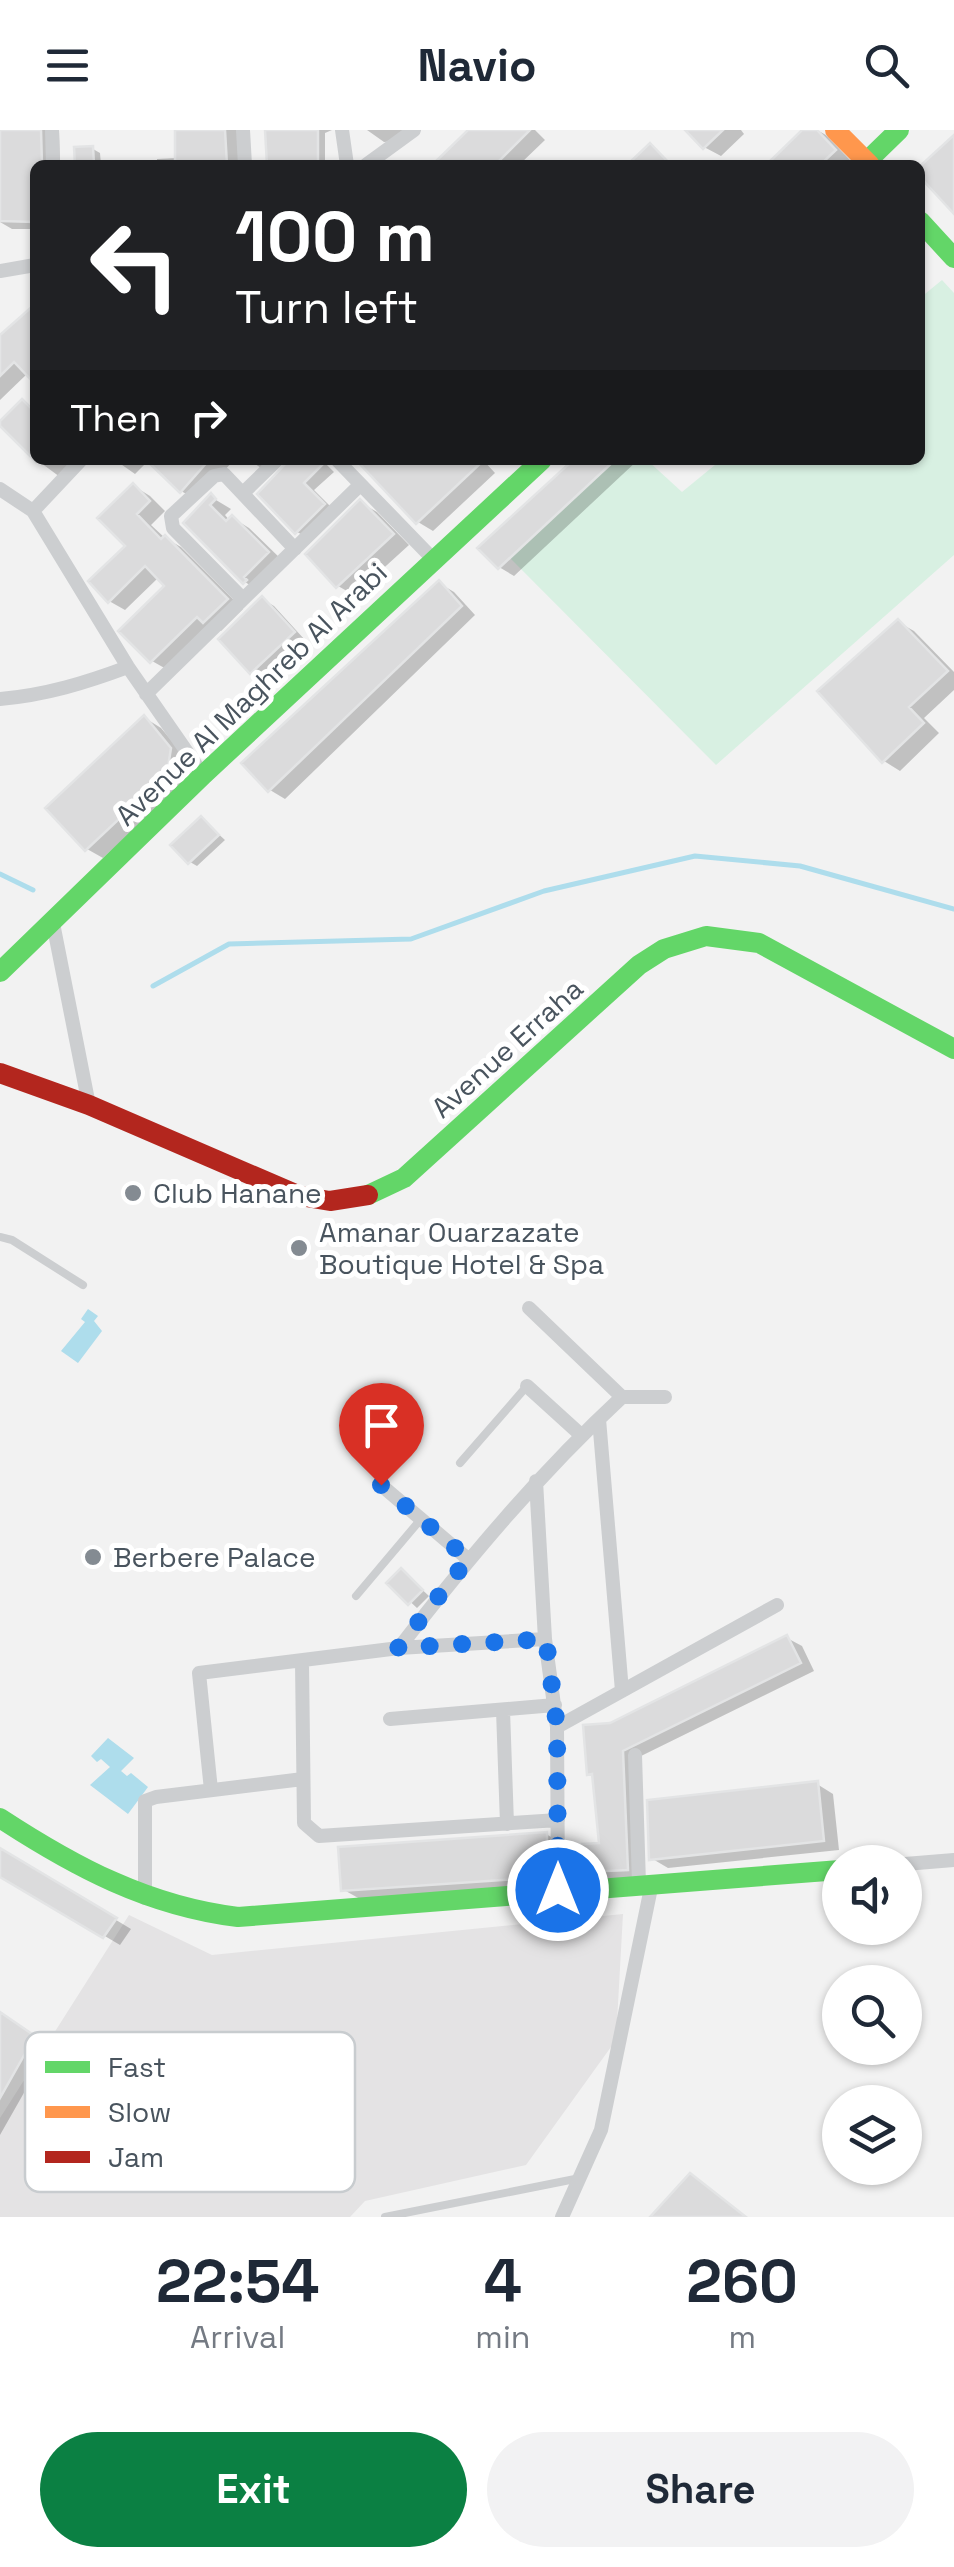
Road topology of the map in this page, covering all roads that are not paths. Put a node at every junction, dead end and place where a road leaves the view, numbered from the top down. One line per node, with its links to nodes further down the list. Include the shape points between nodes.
1 (52, 130): 7 (street)
2 (243, 130): 8 (street)
3 (342, 130): 9 (street)
4 (414, 130): 10 (street)
5 (835, 130): 11 (street)
6 (900, 130): 12 (street)
7 (52, 160)
8 (245, 160)
9 (346, 160)
10 (373, 160)
11 (862, 160)
12 (870, 160)
13 (925, 226): 14 (street)
14 (954, 258)
15 (30, 266): 16 (street)
16 (0, 271)
17 (76, 465): 24 (street)
18 (272, 465): 23 (street)
19 (341, 465): 21 (street)
20 (527, 465): 26 (street, Avenue Al Maghreb Al Arabi)
21 (360, 484): 25 (street); 26 (street)
22 (0, 489): 24 (street)
23 (244, 493): 25 (street); 27 (street, via 218,474 170,520)
24 (33, 510): 28 (street)
25 (295, 549): 27 (street)
26 (433, 559): 31 (street, Avenue Al Maghreb Al Arabi)
27 (243, 599): 29 (street)
28 (128, 667): 29 (street); 30 (street, via 76,687)
29 (146, 694): 31 (street)
30 (0, 698)
31 (203, 775): 32 (street, Avenue Al Maghreb Al Arabi)
32 (53, 924): 33 (street, Avenue Al Maghreb Al Arabi); 36 (street)
33 (0, 972)
34 (954, 1050): 36 (street, Avenue Erraha, via 759,942 706,936 664,949 639,966 404,1178 370,1196 300,1196)
35 (0, 1073): 36 (street, Avenue Erraha)
36 (89, 1105)
37 (0, 1237): 38 (lane)
38 (83, 1285)
39 (529, 1308): 42 (street)
40 (527, 1386): 44 (street); 45 (lane)
41 (665, 1396): 42 (street)
42 (622, 1398): 43 (street)
43 (599, 1419): 44 (street); 55 (street)
44 (581, 1435): 46 (street)
45 (460, 1463)
46 (536, 1481): 49 (street); 52 (street)
47 (381, 1485): 48 (street)
48 (421, 1519): 49 (street); 50 (lane)
49 (468, 1559): 53 (street)
50 (356, 1596)
51 (777, 1606): 55 (street)
52 (546, 1639): 53 (street); 56 (street)
53 (398, 1648): 54 (street)
54 (302, 1662): 61 (street); 62 (street, via 199,1674)
55 (622, 1691): 59 (street)
56 (555, 1705): 57 (street); 59 (street)
57 (503, 1710): 58 (street); 65 (street)
58 (390, 1719)
59 (557, 1727): 64 (street)
60 (635, 1756): 69 (street)
61 (303, 1780): 62 (street); 65 (street, via 304,1822 319,1836)
62 (211, 1790): 71 (street, via 145,1802)
63 (0, 1818): 71 (street, via 86,1873)
64 (558, 1820): 65 (street); 70 (street)
65 (507, 1824)
66 (954, 1860): 67 (street)
67 (922, 1863)
68 (822, 1871): 69 (street)
69 (646, 1883): 70 (street); 72 (street, via 601,2130)
70 (558, 1890): 71 (street, via 238,1917)
71 (146, 1898)
72 (580, 2178): 73 (lane); 74 (street)
73 (385, 2217)
74 (562, 2217)

